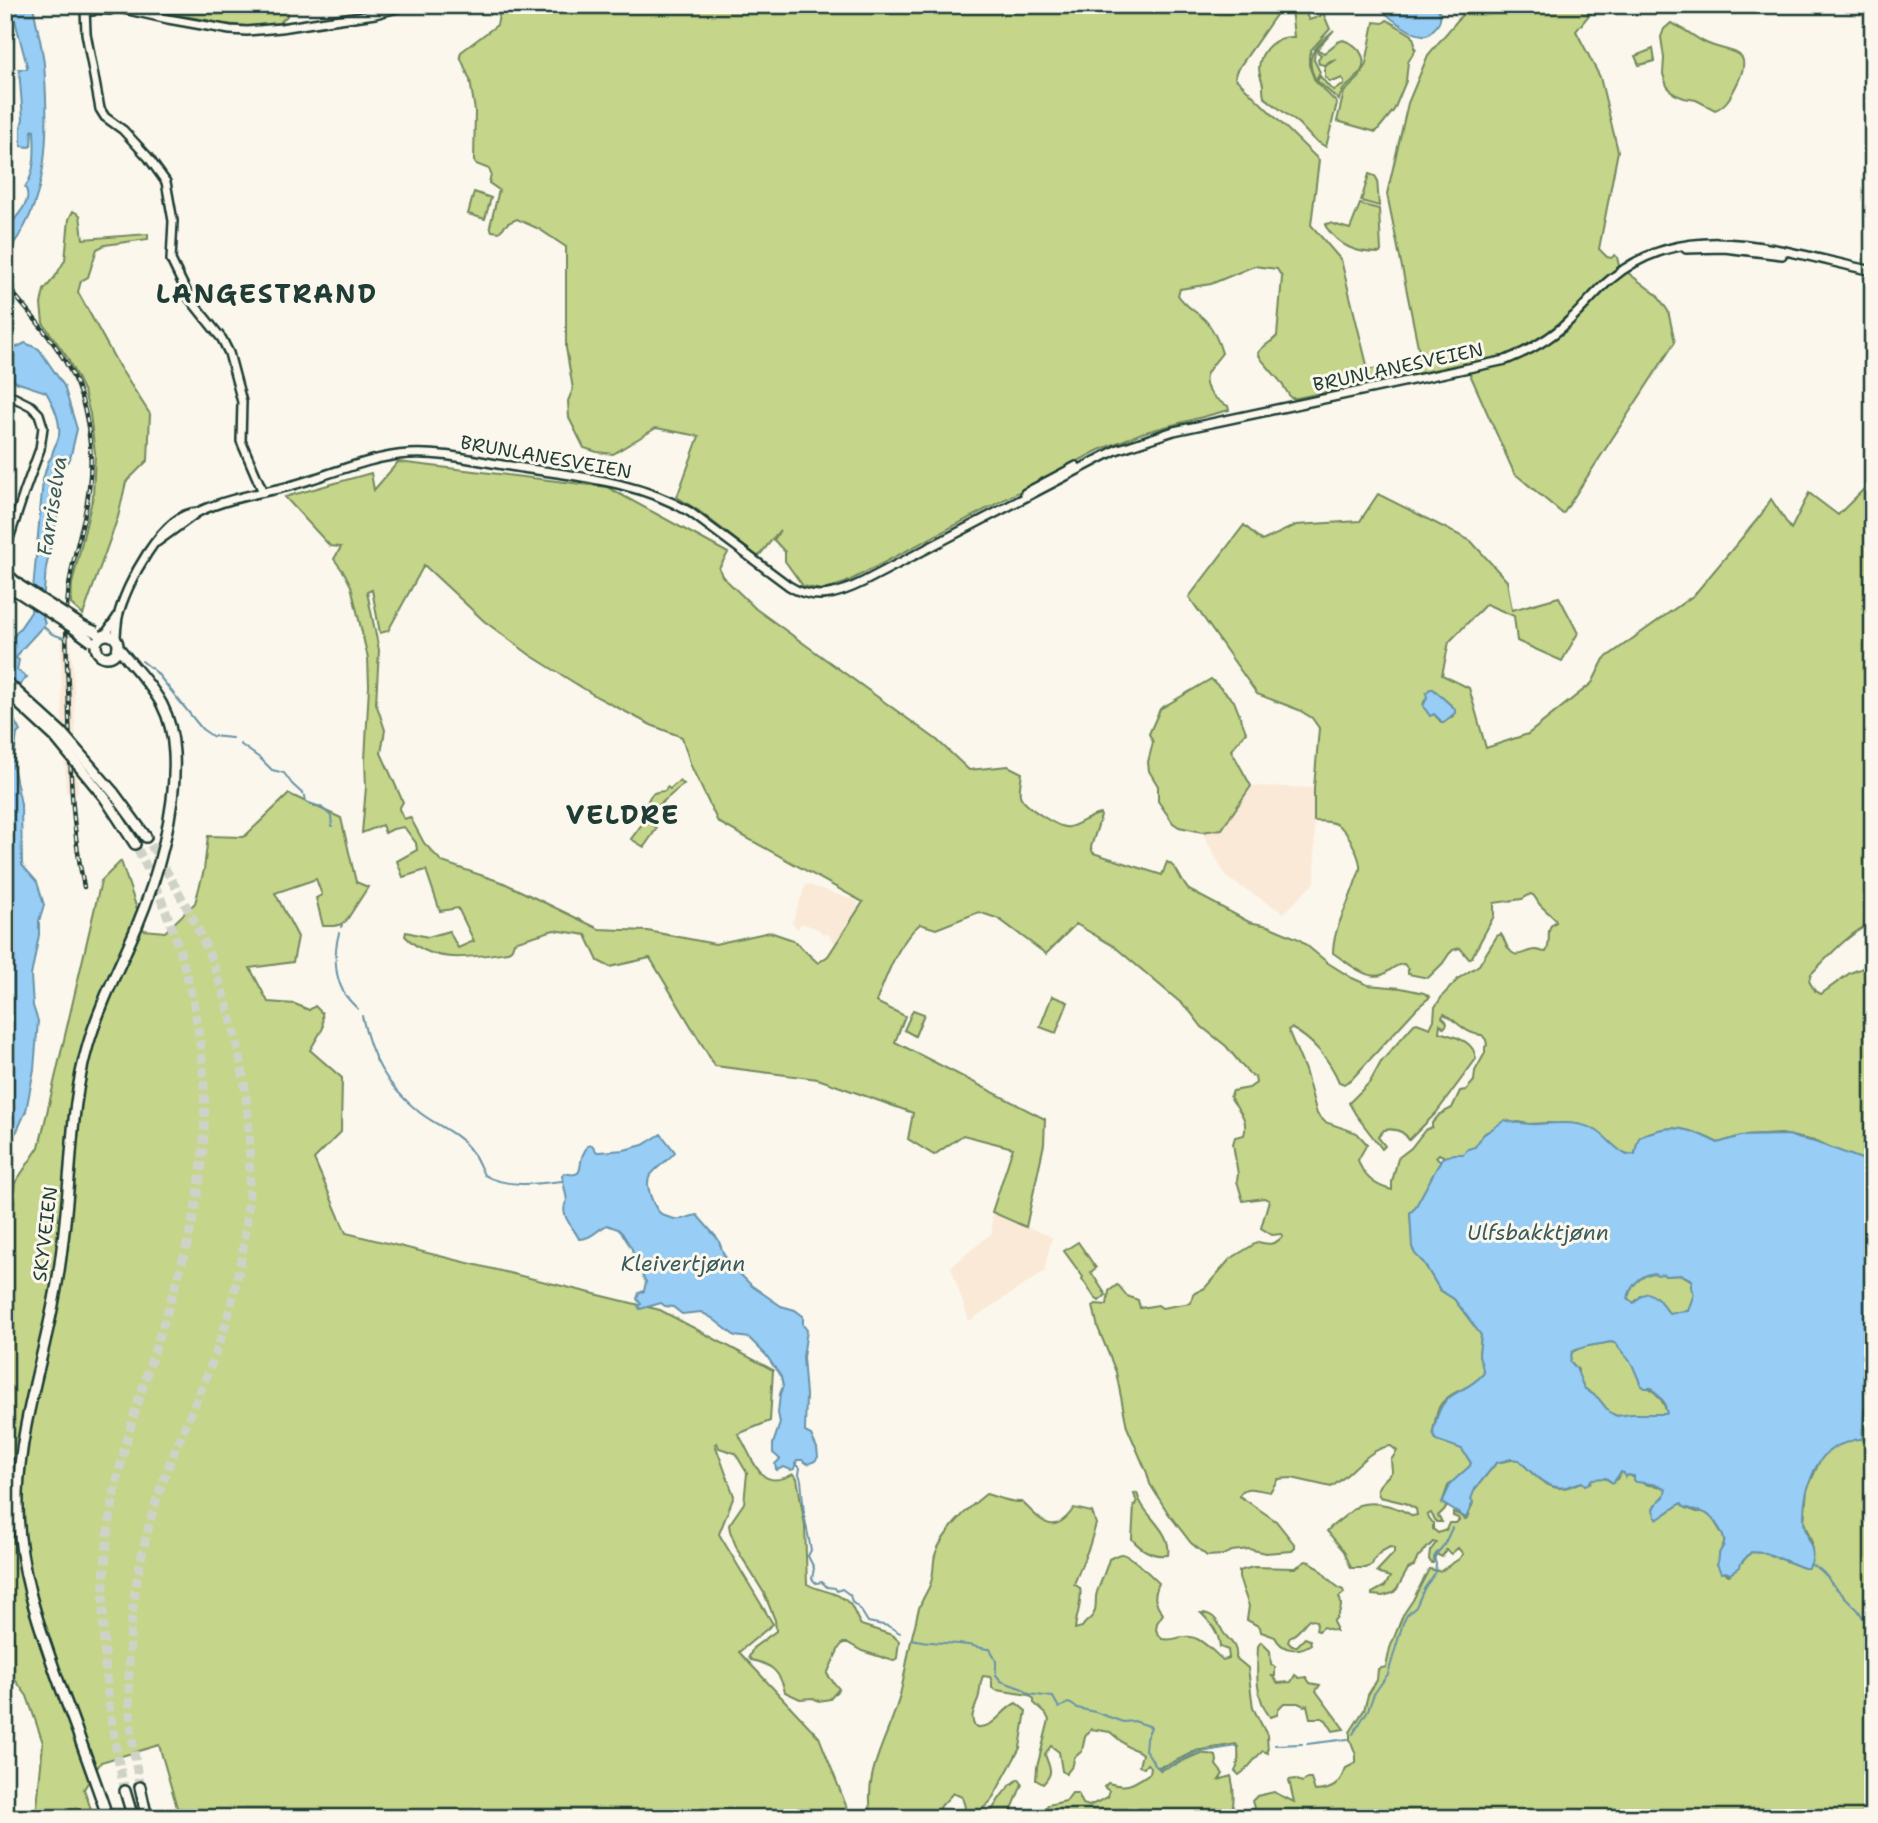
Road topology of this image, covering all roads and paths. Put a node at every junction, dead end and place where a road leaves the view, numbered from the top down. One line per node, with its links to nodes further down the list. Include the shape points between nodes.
1 (106, 5): 4 (main road)
2 (408, 5): 4 (main road, via 258,31)
3 (88, 7): 4 (main road); 7 (main road, via 84,18 100,109 160,172 168,189 173,221 171,260 190,299 223,340 234,366 243,402 241,441)
4 (132, 12)
5 (1873, 271): 7 (main road, BRUNLANESVEIEN, via 1811,258 1715,248 1654,254 1611,278 1554,335 1528,351 1506,360 1174,431 1118,449 834,594 817,596 789,586 682,507 614,483 413,453)
6 (5, 393): 8 (main road, via 32,406 43,427 40,449)
7 (263, 492): 12 (main road, BRUNLANESVEIEN, via 178,519 148,551)
8 (7, 545): 9 (main road)
9 (5, 557)
10 (7, 575): 13 (highway, bridge)
11 (5, 587): 13 (highway, bridge)
12 (118, 615): 13 (main road, BRUNLANESVEIEN); 14 (main road, BRUNLANESVEIEN)
13 (98, 638): 14 (highway, via 110,635); 15 (highway, SKYVEIEN, via 102,656)
14 (117, 643): 15 (highway); 16 (highway, SKYVEIEN)
15 (111, 656): 16 (highway, SKYVEIEN)
16 (132, 665): 24 (highway, SKYVEIEN, via 157,694 171,727 171,802 154,880 83,1063 73,1118 58,1276 24,1440 18,1494 20,1546 30,1597)
17 (5, 681): 19 (highway, bridge, via 61,732)
18 (5, 691): 19 (highway, bridge)
19 (109, 795): 20 (highway); 21 (highway)
20 (146, 837)
21 (135, 844)
22 (140, 1787): 26 (highway)
23 (125, 1791): 25 (highway)
24 (108, 1818)
25 (133, 1818)
26 (147, 1818)

